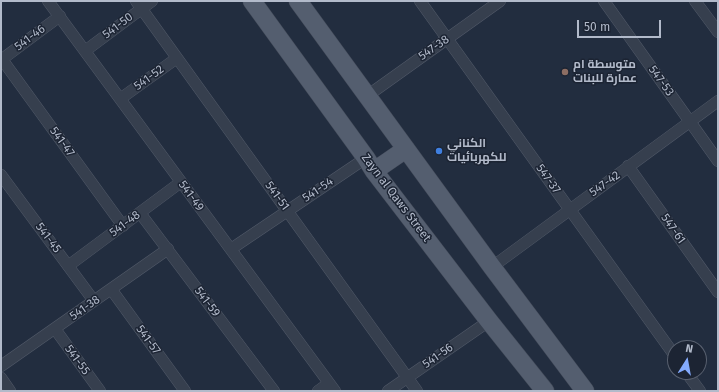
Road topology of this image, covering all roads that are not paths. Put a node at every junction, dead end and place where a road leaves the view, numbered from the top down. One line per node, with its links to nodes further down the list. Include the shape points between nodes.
1 (48, 1): 10 (street, 541-49)
2 (152, 1): 9 (street, 541-50)
3 (252, 1): 22 (main road, Zayn al Qaws Street)
4 (298, 1): 16 (main road)
5 (420, 1): 12 (street, 547-37)
6 (500, 1): 12 (street, 547-38)
7 (604, 1): 19 (street, 547-53)
8 (695, 1): 11 (street)
9 (139, 5): 13 (street, 541-50); 14 (street, 541-51)
10 (60, 16): 13 (street, 541-49); 15 (street, 541-46)
11 (718, 32)
12 (447, 38): 16 (street, 547-38); 26 (street, 547-37)
13 (85, 51): 17 (street, 541-49)
14 (177, 58): 17 (street, 541-52); 27 (street, 541-51)
15 (1, 59): 29 (street, 541-47)
16 (367, 96): 20 (main road)
17 (120, 99): 25 (street, 541-49)
18 (718, 101): 19 (street, 547-42)
19 (690, 121): 21 (street, 547-53); 23 (street, 547-42)
20 (406, 149): 22 (main road); 33 (main road)
21 (718, 160)
22 (370, 164): 27 (street, 541-54); 37 (main road, Zayn al Qaws Street)
23 (628, 166): 26 (street, 547-42); 35 (street, 547-61)
24 (1, 175): 32 (street, 541-45)
25 (181, 182): 28 (street, 541-48); 31 (street, 541-49)
26 (570, 209): 33 (street, 547-42); 39 (street, 547-37)
27 (288, 211): 31 (street, 541-54); 41 (street, 541-51)
28 (140, 213): 29 (street, 541-48); 30 (street, 541-59)
29 (123, 226): 32 (street, 541-48)
30 (168, 249): 34 (street, 541-38); 48 (street, 541-59)
31 (230, 249): 44 (street, 541-49)
32 (68, 266): 36 (street, 541-45)
33 (492, 267): 53 (main road)
34 (111, 289): 36 (street, 541-38); 47 (street, 541-57)
35 (718, 292)
36 (94, 301): 38 (street, 541-38)
37 (489, 321): 41 (street, 541-56); 52 (main road, Zayn al Qaws Street)
38 (55, 329): 40 (street, 541-38); 46 (street, 541-55)
39 (667, 345)
40 (1, 366)
41 (407, 377): 50 (street, 541-56); 51 (street, 541-51)
42 (1, 378): 45 (street)
43 (692, 380): 54 (street)
44 (332, 387): 49 (street)
45 (10, 391)
46 (100, 391)
47 (184, 391)
48 (274, 391)
49 (318, 391)
50 (388, 391)
51 (417, 391)
52 (545, 391)
53 (585, 391)
54 (700, 391)

